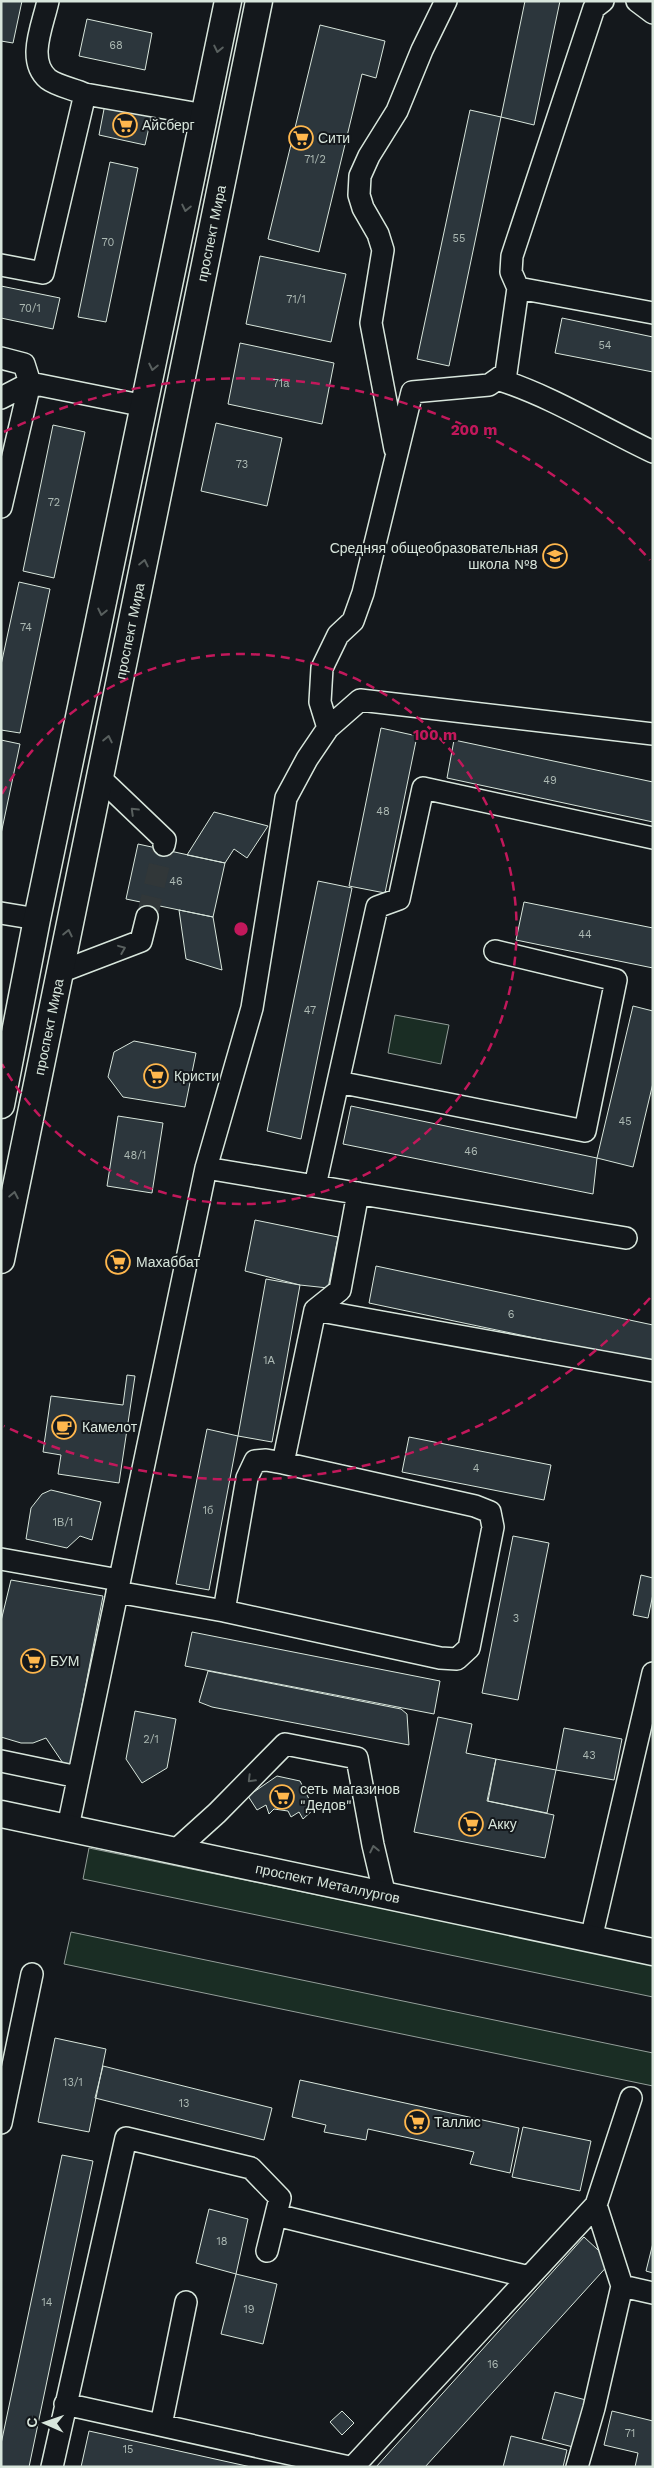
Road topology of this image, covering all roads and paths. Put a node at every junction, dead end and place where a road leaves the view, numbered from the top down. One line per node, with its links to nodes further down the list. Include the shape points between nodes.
1 (48, 1): 8 (street, via 36,53 38,68 49,80)
2 (228, 1): 9 (main road, one-way to 9)
3 (259, 1): 23 (main road, проспект Мира, one-way to 3)
4 (446, 1): 19 (street, via 397,111 360,176 359,195 363,208 383,250 371,323)
5 (603, 1): 11 (street, via 594,8 512,256 511,272)
6 (638, 1): 7 (street)
7 (653, 13)
8 (84, 94): 9 (street); 10 (street, via 43,273)
9 (204, 115): 17 (main road, one-way to 17)
10 (1, 265)
11 (518, 288): 12 (street); 14 (street, via 506,373)
12 (653, 313)
13 (1, 358): 15 (street, via 24,364)
14 (500, 380): 18 (street, via 534,391); 19 (street, via 489,385 412,392)
15 (30, 383): 16 (street); 17 (street); 20 (street)
16 (1, 398)
17 (145, 406): 28 (main road, one-way to 28)
18 (653, 452)
19 (396, 456): 21 (street, via 364,593 353,621 338,635 322,668 320,702)
20 (1, 507)
21 (328, 728): 22 (street, via 360,700); 33 (street, via 286,798 252,1008)
22 (653, 734)
23 (100, 778): 25 (street, one-way to 23, via 164,840); 30 (main road, проспект Мира, one-way to 23)
24 (653, 838): 31 (street, via 423,788 399,899 377,907)
25 (164, 846)
26 (1, 913): 28 (street)
27 (146, 917): 30 (street, one-way to 27, via 141,941)
28 (37, 919): 32 (main road)
29 (495, 951): 31 (street, via 616,980 585,1131)
30 (60, 972): 37 (main road, проспект Мира, one-way to 30)
31 (338, 1082): 34 (street)
32 (1, 1105)
33 (206, 1168): 34 (street); 42 (street)
34 (315, 1186): 35 (street)
35 (358, 1193): 36 (street); 38 (street, via 340,1290)
36 (626, 1238)
37 (1, 1260)
38 (316, 1310): 39 (street); 40 (street)
39 (653, 1371)
40 (283, 1463): 43 (street, via 255,1461 247,1478); 43 (street, via 490,1512 493,1527 468,1648 457,1659 440,1658)
41 (1, 1558): 42 (street)
42 (118, 1586): 43 (street); 46 (street)
43 (224, 1612)
44 (653, 1673): 51 (street)
45 (1, 1761): 46 (street)
46 (78, 1778): 48 (street)
47 (1, 1814): 48 (main road, проспект Металлургов)
48 (68, 1827): 49 (main road, проспект Металлургов)
49 (176, 1850): 50 (main road, проспект Металлургов); 50 (street, one-way to 49, via 357,1758 285,1744)
50 (385, 1896): 51 (main road, проспект Металлургов)
51 (591, 1939): 52 (main road, проспект Металлургов)
52 (653, 1952)
53 (32, 1974): 55 (street)
54 (631, 2098): 56 (street)
55 (1, 2123)
56 (596, 2205): 59 (street); 60 (street)
57 (276, 2215): 58 (street); 59 (street); 63 (street, via 280,2198 251,2168 126,2138)
58 (267, 2251)
59 (529, 2277): 67 (street)
60 (622, 2286): 61 (street); 68 (street)
61 (653, 2293)
62 (186, 2302): 64 (street)
63 (66, 2404): 64 (street); 65 (street)
64 (161, 2426): 66 (street)
65 (52, 2467)
66 (349, 2467)
67 (353, 2467)
68 (577, 2467)

